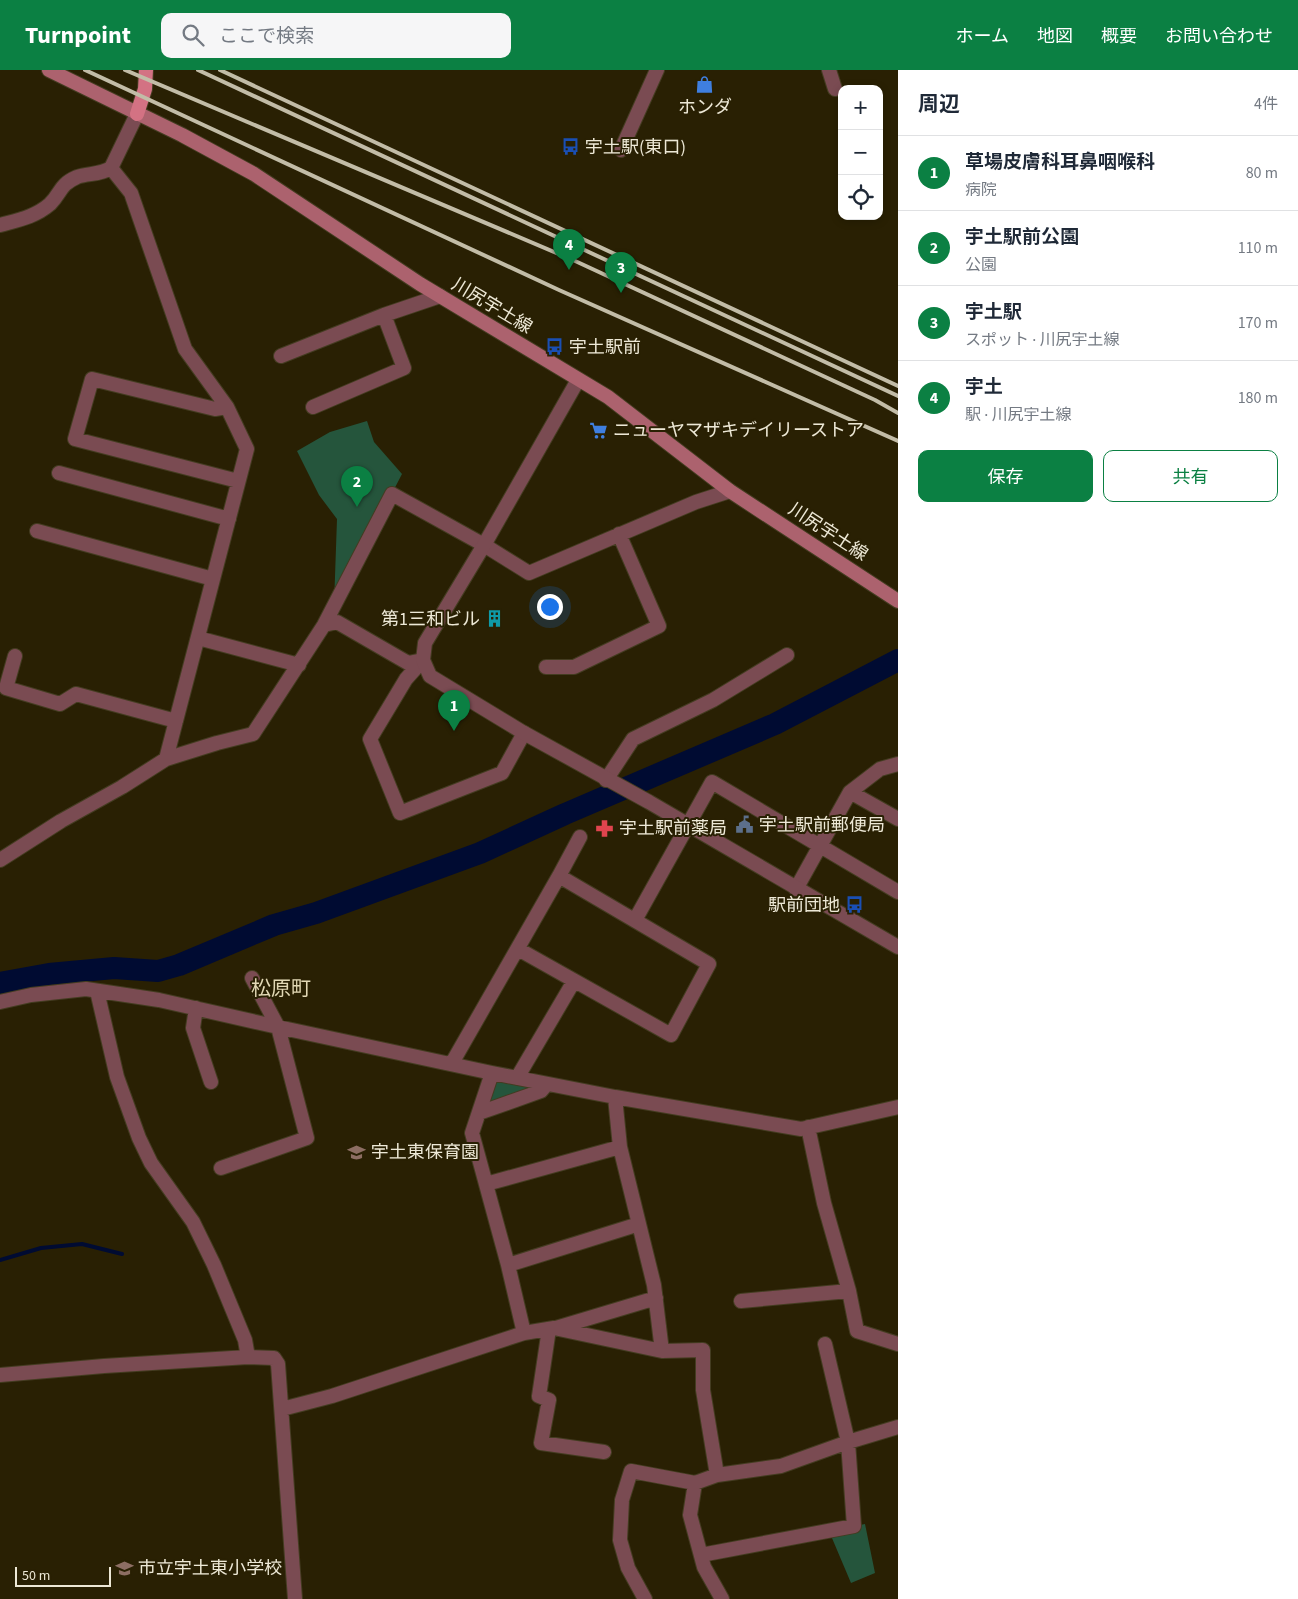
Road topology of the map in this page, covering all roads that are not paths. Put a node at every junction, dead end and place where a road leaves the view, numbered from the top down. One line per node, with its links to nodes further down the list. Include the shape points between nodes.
1 (49, 70): 6 (main road, 川尻宇土線)
2 (146, 70): 6 (main road, via 145,89)
3 (657, 70): 7 (street)
4 (829, 70): 5 (street)
5 (835, 89)
6 (137, 114): 8 (street); 10 (main road, 川尻宇土線, via 254,174)
7 (621, 150)
8 (111, 168): 9 (street, via 79,176 62,186 51,203 32,216); 14 (street, via 131,193 186,349)
9 (0, 224)
10 (440, 296): 11 (street); 13 (main road, 川尻宇土線)
11 (384, 315): 12 (street); 15 (street, via 404,368)
12 (281, 356)
13 (578, 380): 18 (main road, 川尻宇土線, via 608,397); 22 (street)
14 (227, 407): 17 (street, via 247,449); 17 (street, via 215,409 92,379 75,439)
15 (314, 407)
16 (59, 473): 19 (street)
17 (238, 481): 19 (street)
18 (730, 491): 21 (street); 24 (main road, 川尻宇土線)
19 (228, 519): 23 (street)
20 (37, 531): 23 (street)
21 (619, 534): 22 (street, via 529,573); 31 (street, via 659,626 574,667)
22 (484, 545): 25 (street, via 392,494); 29 (street, via 425,642)
23 (213, 579): 26 (street)
24 (898, 601)
25 (324, 625): 29 (street, via 336,622 408,663); 30 (street)
26 (198, 638): 30 (street); 32 (street)
27 (787, 655): 36 (street, via 713,700 633,739)
28 (15, 656): 32 (street, via 6,688 60,704 76,694)
29 (423, 660): 33 (street, via 430,676); 33 (street, via 406,679 370,739 400,813 502,773)
30 (299, 665): 34 (street, via 253,734)
31 (546, 667)
32 (176, 721): 34 (street)
33 (524, 732): 36 (street)
34 (166, 759): 42 (street)
35 (898, 764): 37 (street, via 880,769)
36 (606, 780): 39 (street)
37 (850, 792): 38 (street); 41 (street)
38 (898, 819)
39 (689, 826): 41 (street, via 712,782); 44 (street); 46 (street)
40 (580, 837): 43 (street)
41 (820, 846): 44 (street); 45 (street)
42 (0, 860)
43 (559, 876): 46 (street); 48 (street)
44 (796, 889): 47 (street)
45 (898, 892)
46 (635, 920): 50 (street, via 709,964 671,1035)
47 (898, 947)
48 (518, 949): 50 (street); 55 (street)
49 (252, 978): 54 (street)
50 (574, 981): 57 (street)
51 (97, 991): 52 (street, via 86,989 31,995); 53 (street); 77 (street, via 117,1077 139,1138 151,1163 193,1222 242,1332)
52 (0, 1002)
53 (196, 1008): 54 (street); 58 (street, via 193,1028)
54 (278, 1027): 55 (street); 65 (street, via 307,1138)
55 (452, 1063): 56 (street)
56 (492, 1073): 57 (street); 62 (street)
57 (517, 1078): 59 (street)
58 (211, 1082)
59 (547, 1084): 60 (street); 62 (street, via 541,1091)
60 (615, 1097): 63 (street, via 801,1129); 64 (street)
61 (898, 1106): 63 (street)
62 (479, 1113): 66 (street, via 472,1133)
63 (808, 1127): 69 (street, via 824,1203)
64 (620, 1147): 66 (street); 67 (street)
65 (221, 1168)
66 (486, 1184): 68 (street)
67 (639, 1224): 68 (street); 70 (street)
68 (508, 1265): 73 (street)
69 (849, 1291): 71 (street); 75 (street, via 857,1331)
70 (656, 1298): 72 (street); 76 (street)
71 (741, 1301)
72 (552, 1329): 73 (street); 76 (street); 82 (street, via 538,1396 549,1400 541,1443)
73 (524, 1332): 79 (street, via 332,1396)
74 (826, 1344): 81 (street)
75 (898, 1344)
76 (662, 1352): 83 (street, via 703,1350 703,1390)
77 (248, 1357): 78 (street); 79 (street, via 274,1358 278,1364)
78 (0, 1374)
79 (282, 1409): 86 (street)
80 (898, 1427): 81 (street)
81 (848, 1442): 83 (street, via 781,1466); 85 (street, via 854,1526)
82 (604, 1452)
83 (717, 1475): 84 (street)
84 (695, 1483): 85 (street, via 690,1515); 87 (street, via 631,1471 622,1500 620,1540 628,1568)
85 (701, 1555): 88 (street, via 704,1568)
86 (295, 1599)
87 (645, 1599)
88 (722, 1599)

